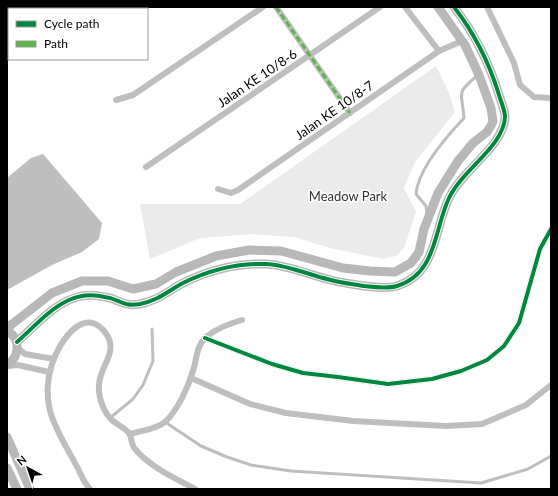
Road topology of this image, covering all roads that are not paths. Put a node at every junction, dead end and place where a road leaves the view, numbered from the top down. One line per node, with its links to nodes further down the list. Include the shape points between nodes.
1 (263, 7): 13 (street, via 133,95)
2 (276, 7): 10 (street)
3 (380, 7): 10 (street, Jalan KE 10/8-6)
4 (405, 7): 9 (street)
5 (438, 7): 8 (street)
6 (454, 7): 23 (street, via 484,52 505,116 498,141 468,170 449,197 431,254 422,271 396,287 374,287 332,281 266,264 225,267 200,275 164,296 140,304 124,305 106,297 92,296 69,300 55,309)
7 (487, 7): 12 (street, via 514,64 520,85 534,97)
8 (462, 41): 9 (street, Jalan KE 10/8-7); 11 (street)
9 (439, 52): 14 (street, Jalan KE 10/8-7)
10 (310, 55): 14 (street); 15 (street, Jalan KE 10/8-6)
11 (479, 75): 17 (street, via 491,108 493,122 487,132 473,143 458,161 438,193); 17 (lane, via 462,88 464,118 434,154 417,184 416,194 426,206)
12 (551, 97)
13 (116, 100)
14 (350, 113): 16 (street, Jalan KE 10/8-7, via 238,190 231,193)
15 (146, 167)
16 (218, 189)
17 (428, 219): 20 (street, via 419,252 411,263 395,272 343,268 281,251 249,250 216,256 176,272 156,284 133,289 108,281 82,281 52,293)
18 (551, 229): 22 (street, via 540,248 519,323 504,346 487,360 462,371 432,379 388,384 303,373)
19 (242, 320): 22 (street, via 221,327)
20 (7, 329): 23 (street)
21 (152, 329): 29 (lane, via 153,361 142,385 133,399)
22 (205, 338): 27 (street, via 198,349)
23 (17, 345): 24 (street, via 25,354); 25 (street, via 14,360)
24 (54, 359): 26 (street); 29 (street, via 63,340 79,325 94,323 104,332 111,344 111,351 99,382 99,392)
25 (7, 366): 26 (street, via 18,365)
26 (49, 372): 35 (street, via 49,413)
27 (191, 378): 28 (street, via 250,404 286,413 353,421 446,426 482,424 526,405); 30 (street, via 179,403)
28 (551, 385)
29 (110, 418): 31 (street)
30 (165, 422): 31 (street); 33 (lane, via 201,446 227,457 250,465 291,471 481,483 528,469)
31 (130, 434): 38 (street, via 134,448 150,462)
32 (7, 438): 37 (street)
33 (551, 456)
34 (7, 468): 36 (street)
35 (89, 488)
36 (17, 489)
37 (30, 489)
38 (195, 489)

